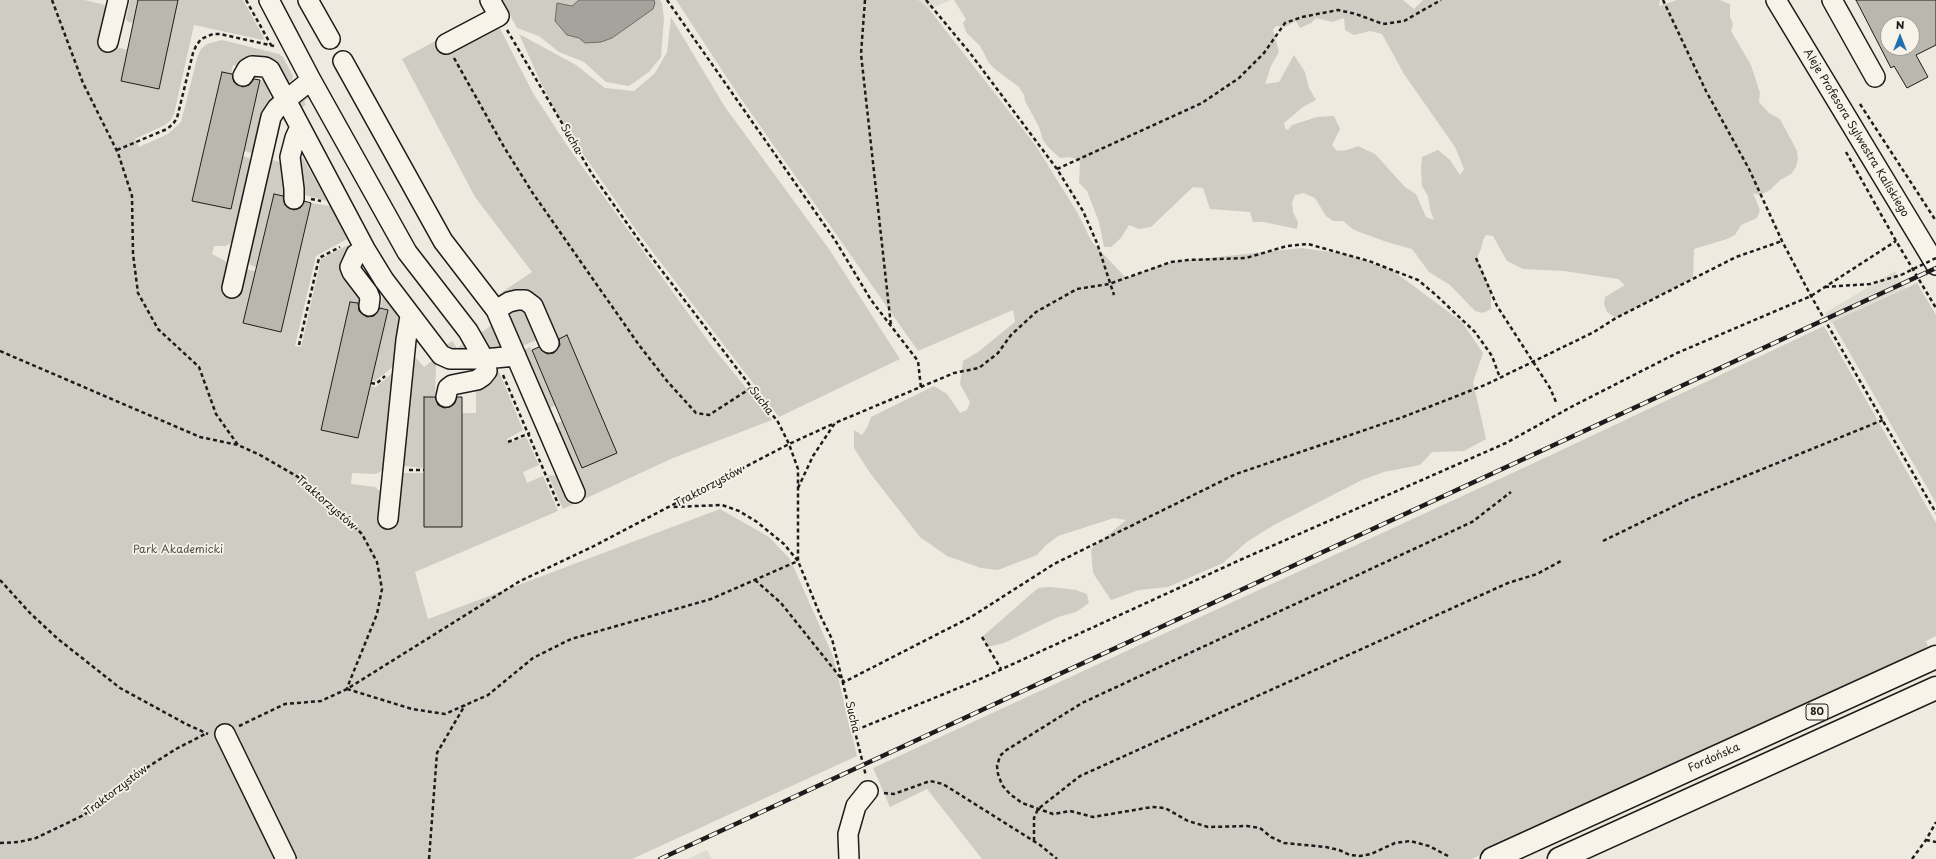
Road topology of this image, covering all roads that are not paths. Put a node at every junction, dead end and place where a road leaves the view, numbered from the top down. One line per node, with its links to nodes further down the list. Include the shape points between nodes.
1 (118, 0): 8 (street)
2 (269, 0): 13 (street)
3 (308, 0): 7 (street)
4 (1776, 0): 18 (street, Aleje Profesora Sylwestra Kaliskiego)
5 (1832, 0): 12 (street)
6 (494, 8): 9 (street)
7 (330, 39)
8 (108, 42)
9 (446, 44)
10 (343, 61): 21 (street, via 443,241)
11 (243, 76): 14 (street, via 252,66 265,67 270,70)
12 (1875, 77)
13 (311, 80): 14 (street); 25 (street, via 407,252 468,331)
14 (286, 100): 15 (street); 19 (street, via 271,117)
15 (300, 127): 16 (street, via 290,157); 17 (street)
16 (294, 197)
17 (365, 249): 20 (street, via 356,254 350,267 368,293); 22 (street)
18 (1936, 265)
19 (232, 288)
20 (369, 306)
21 (496, 310): 23 (street, via 509,302 525,300 533,306); 24 (street)
22 (410, 316): 25 (street, via 441,355 450,359); 28 (street)
23 (549, 343)
24 (516, 356): 25 (street); 27 (street)
25 (484, 359): 26 (street, via 487,371 483,376 477,380 452,385 448,388)
26 (446, 397)
27 (575, 494)
28 (388, 519)
29 (1936, 657): 35 (main road, Fordońska / 80)
30 (1936, 688): 36 (main road, 80)
31 (225, 734): 33 (street)
32 (868, 791): 34 (street, via 856,806 848,834)
33 (286, 859)
34 (849, 859)
35 (1492, 859)
36 (1559, 859)

